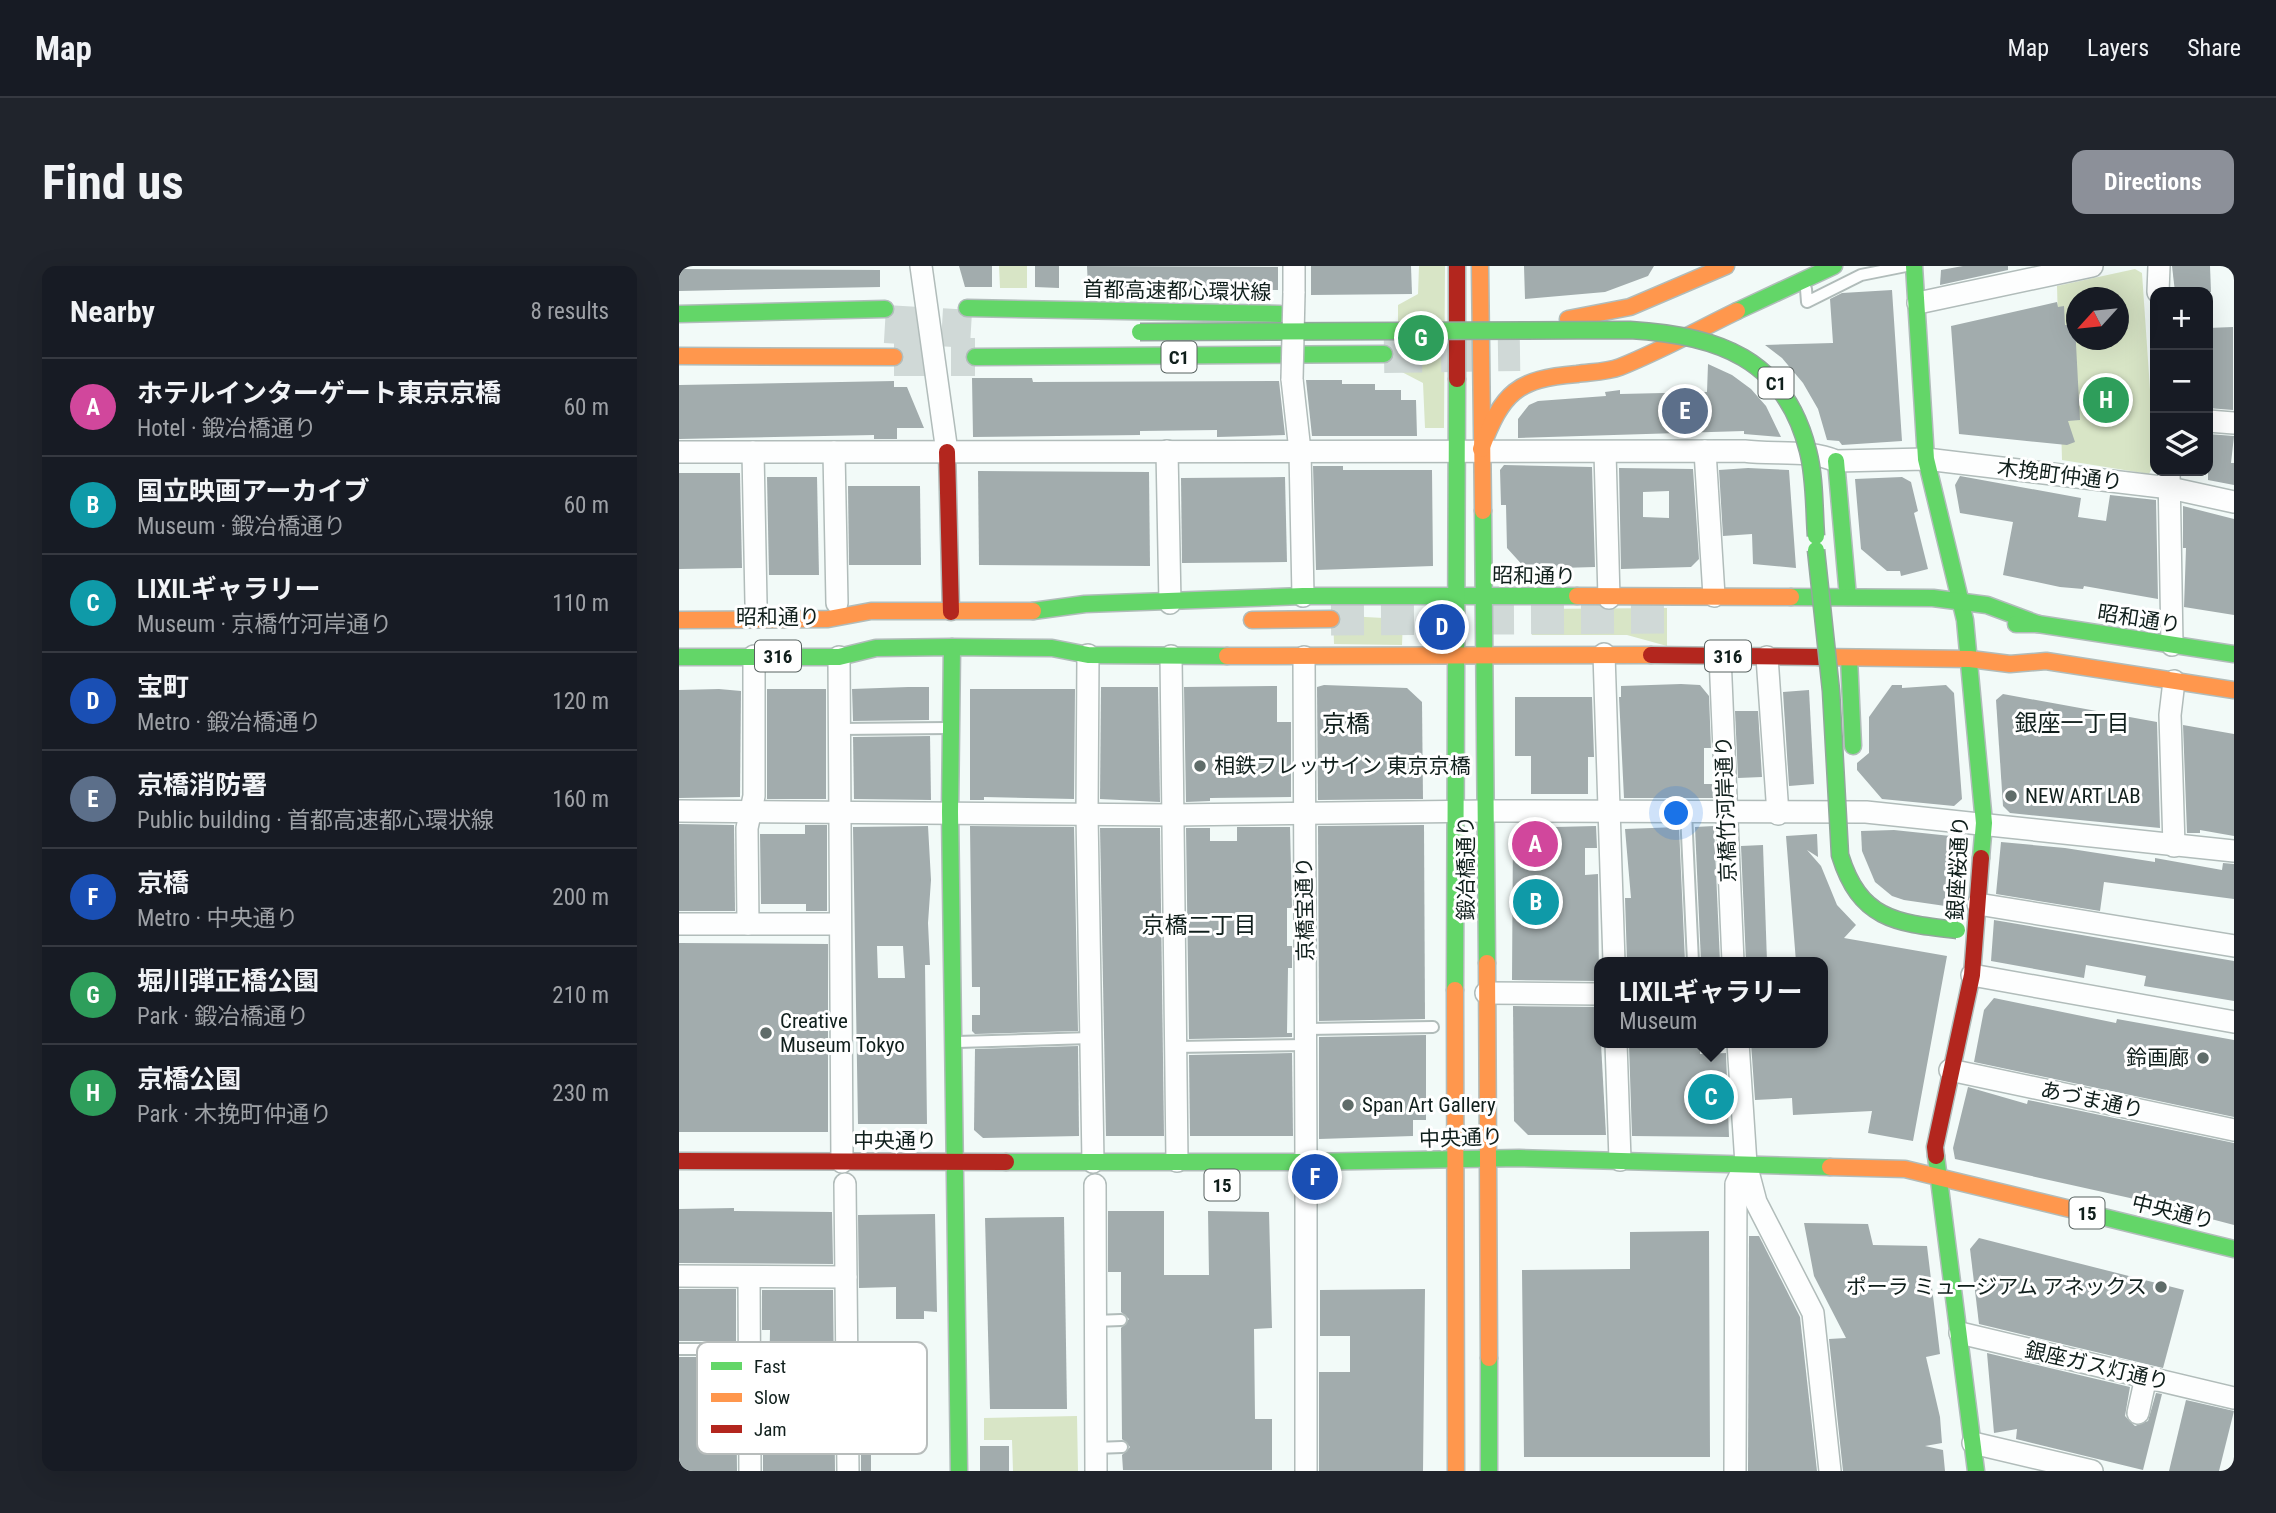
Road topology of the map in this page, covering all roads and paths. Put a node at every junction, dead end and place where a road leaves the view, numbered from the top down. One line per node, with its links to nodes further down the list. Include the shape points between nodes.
1 (921, 266): 38 (street)
2 (1294, 266): 33 (street, bridge, via 1292,379)
3 (1457, 266): 31 (main road, 鍛冶橋通り)
4 (1480, 266): 30 (main road, 鍛冶橋通り)
5 (1726, 266): 15 (main road)
6 (1833, 266): 11 (main road)
7 (1906, 266): 11 (lane, via 1861,275 1807,302)
8 (1914, 266): 14 (main road, 銀座桜通り)
9 (2092, 266): 14 (street)
10 (2159, 266): 13 (street)
11 (1806, 279): 30 (main road, via 1617,368 1536,376 1521,382 1504,397 1490,420)
12 (1663, 280): 15 (lane)
13 (2158, 287)
14 (1918, 303): 40 (main road, 銀座桜通り)
15 (1635, 306): 20 (main road, via 1592,317)
16 (967, 309): 19 (main road, 首都高速都心環状線)
17 (679, 314): 18 (main road)
18 (885, 316)
19 (1387, 318)
20 (1520, 319)
21 (1668, 319): 23 (main road)
22 (1133, 332): 114 (main road, C1, bridge, via 1674,332 1728,347 1759,365 1792,407 1808,448 1844,875 1874,913 1892,921)
23 (1580, 347)
24 (1384, 354): 27 (main road, C1)
25 (679, 356): 26 (main road)
26 (894, 357)
27 (975, 358)
28 (2213, 421): 29 (street)
29 (2234, 423)
30 (1481, 449): 31 (street, 木挽町仲通り); 39 (street, 木挽町仲通り); 46 (main road, 鍛冶橋通り)
31 (1458, 450): 33 (street, 木挽町仲通り); 45 (main road, 鍛冶橋通り)
32 (1167, 451): 33 (street, 木挽町仲通り); 38 (street, 木挽町仲通り); 53 (street)
33 (1300, 451): 44 (street)
34 (1705, 451): 39 (street, 木挽町仲通り); 41 (street, 木挽町仲通り, via 1825,456); 47 (street)
35 (679, 452): 36 (street, 木挽町仲通り)
36 (753, 452): 37 (street, 木挽町仲通り); 51 (street)
37 (834, 452): 38 (street, 木挽町仲通り); 52 (street)
38 (947, 452): 56 (main road)
39 (1605, 452): 49 (street)
40 (1926, 458): 41 (street, 木挽町仲通り); 42 (street, 木挽町仲通り); 50 (main road, 銀座桜通り)
41 (1836, 461): 48 (main road)
42 (2169, 479): 43 (street, 木挽町仲通り); 71 (street)
43 (2234, 502)
44 (1303, 596): 45 (main road, 昭和通り / 316); 53 (main road, 昭和通り / 316)
45 (1457, 596): 46 (main road, 昭和通り / 316); 81 (main road, 鍛冶橋通り)
46 (1484, 596): 49 (main road, 昭和通り / 316); 78 (main road, 鍛冶橋通り)
47 (1713, 596): 48 (main road, 昭和通り / 316); 49 (main road, 昭和通り / 316)
48 (1848, 597): 50 (main road, 昭和通り / 316)
49 (1609, 598)
50 (1962, 600): 65 (main road, 銀座桜通り); 66 (main road, 昭和通り / 316)
51 (756, 603): 52 (main road, 昭和通り / 316); 54 (main road, 昭和通り / 316)
52 (837, 603): 55 (main road, 昭和通り / 316)
53 (1170, 603): 57 (main road, 昭和通り / 316, via 1085,604)
54 (679, 604)
55 (871, 611): 56 (main road, 昭和通り / 316); 61 (main road, 昭和通り / 316, via 828,619)
56 (951, 612): 57 (main road, 昭和通り / 316)
57 (1026, 612): 64 (main road, 昭和通り / 316)
58 (1808, 618): 59 (main road)
59 (1836, 618)
60 (1331, 619): 62 (main road)
61 (679, 620)
62 (1235, 620)
63 (1943, 620): 65 (main road, 昭和通り / 316)
64 (1085, 621)
65 (1977, 622): 66 (main road, 昭和通り / 316); 70 (main road, 銀座桜通り)
66 (2038, 624): 71 (main road, 昭和通り / 316)
67 (1809, 637): 68 (main road)
68 (1837, 637)
69 (1945, 638): 70 (main road)
70 (1974, 640): 87 (main road, 銀座桜通り)
71 (2172, 645): 77 (main road, 昭和通り / 316)
72 (2012, 646): 88 (main road, 昭和通り / 316)
73 (952, 647): 74 (main road, 昭和通り / 316, via 1052,648 1086,638); 75 (main road, 昭和通り / 316); 91 (main road)
74 (1094, 647): 80 (main road, 昭和通り / 316); 101 (street)
75 (841, 648): 79 (main road, 昭和通り / 316); 92 (street)
76 (1604, 654): 78 (main road, 昭和通り / 316); 82 (main road, 昭和通り / 316); 103 (street)
77 (2234, 654)
78 (1486, 655): 81 (main road, 昭和通り / 316); 96 (main road, 鍛冶橋通り)
79 (754, 656): 83 (main road, 昭和通り / 316); 97 (street)
80 (1171, 656): 84 (main road, 昭和通り / 316); 106 (street)
81 (1456, 656): 84 (main road, 昭和通り / 316); 95 (main road, 鍛冶橋通り)
82 (1720, 656): 85 (main road, 昭和通り / 316); 104 (street, 京橋竹河岸通り)
83 (679, 657)
84 (1304, 657): 102 (street, 京橋宝通り)
85 (1767, 657): 86 (main road, 昭和通り / 316); 105 (street)
86 (1849, 658): 87 (main road, 昭和通り / 316); 93 (main road)
87 (1970, 659): 88 (main road, 昭和通り / 316, via 2010,664); 107 (main road, 銀座桜通り)
88 (2046, 661): 89 (main road, 昭和通り / 316)
89 (2174, 681): 90 (main road, 昭和通り / 316); 108 (street, via 2170,715)
90 (2234, 690)
91 (951, 727): 92 (lane); 98 (main road)
92 (839, 729): 100 (street)
93 (1854, 759)
94 (679, 811): 97 (street)
95 (1457, 811): 96 (street); 102 (street); 133 (main road, 鍛冶橋通り)
96 (1487, 811): 103 (street); 120 (main road, 鍛冶橋通り)
97 (751, 812): 100 (street); 112 (street, via 747,828)
98 (950, 812): 100 (street); 101 (street); 126 (main road)
99 (1686, 813): 103 (street); 104 (street); 117 (lane)
100 (839, 814): 113 (street)
101 (1087, 814): 106 (street); 125 (street)
102 (1304, 814): 106 (street); 124 (street, 京橋宝通り)
103 (1611, 814): 116 (street)
104 (1726, 814): 105 (street); 118 (street, 京橋竹河岸通り)
105 (1778, 814): 107 (street, via 1856,806)
106 (1173, 816): 127 (street)
107 (1984, 823): 108 (street); 110 (main road, 銀座桜通り)
108 (2174, 846): 109 (street)
109 (2234, 851)
110 (1978, 904): 114 (main road, 銀座桜通り); 115 (street)
111 (679, 924): 112 (street)
112 (748, 924): 113 (street)
113 (840, 924): 137 (street)
114 (1976, 931): 119 (main road, 銀座桜通り)
115 (2234, 946)
116 (1614, 957)
117 (1693, 957)
118 (1733, 957)
119 (1972, 975): 122 (street); 130 (main road, 銀座桜通り)
120 (1486, 993): 121 (street); 132 (main road, 鍛冶橋通り)
121 (1594, 994)
122 (2234, 1023)
123 (1433, 1027): 124 (lane)
124 (1307, 1037): 127 (lane); 140 (street, 京橋宝通り)
125 (1091, 1038): 126 (lane); 139 (street)
126 (954, 1042): 138 (main road)
127 (1175, 1047): 136 (street)
128 (1616, 1048): 134 (street)
129 (1738, 1048): 142 (street)
130 (1950, 1070): 131 (street, あづま通り); 141 (main road, 銀座桜通り, via 1934,1147)
131 (2234, 1130)
132 (1487, 1159): 133 (main road, 中央通り / 15); 134 (main road, 中央通り / 15); 143 (main road, 鍛冶橋通り)
133 (1455, 1160): 140 (main road, 中央通り / 15); 145 (main road, 鍛冶橋通り)
134 (1620, 1160): 142 (main road, 中央通り / 15)
135 (679, 1161): 137 (main road, 中央通り / 15)
136 (1177, 1161): 139 (main road, 中央通り / 15); 140 (main road, 中央通り / 15)
137 (842, 1162): 138 (main road, 中央通り / 15)
138 (957, 1162): 139 (main road, 中央通り / 15); 149 (main road)
139 (1093, 1162)
140 (1306, 1162)
141 (1939, 1177): 142 (main road, 中央通り / 15, via 1905,1169); 154 (main road, 中央通り / 15); 160 (main road, 銀座桜通り)
142 (1745, 1180): 152 (street); 153 (street)
143 (1487, 1182): 144 (main road); 145 (main road); 175 (main road, 鍛冶橋通り)
144 (1508, 1182)
145 (1448, 1183): 174 (main road, 鍛冶橋通り)
146 (845, 1184): 157 (street)
147 (938, 1184): 149 (main road, 中央通り)
148 (1305, 1184): 173 (street)
149 (957, 1185): 150 (main road, 中央通り); 171 (main road)
150 (976, 1185)
151 (1094, 1185): 159 (street)
152 (1737, 1232): 153 (street, via 1749,1220); 176 (street)
153 (1770, 1232): 177 (street, via 1813,1313)
154 (2234, 1249)
155 (679, 1276): 156 (street)
156 (749, 1277): 157 (street); 161 (street)
157 (846, 1277): 162 (street)
158 (1121, 1320): 159 (lane)
159 (1095, 1321): 170 (street)
160 (1960, 1333): 165 (street, 銀座ガス灯通り); 168 (main road, 銀座桜通り)
161 (749, 1342)
162 (847, 1342)
163 (679, 1349): 164 (lane)
164 (697, 1349)
165 (2146, 1377): 166 (street, 銀座ガス灯通り); 167 (street)
166 (2234, 1398)
167 (2138, 1413)
168 (1973, 1443): 178 (main road, 銀座桜通り); 179 (street)
169 (1122, 1447): 170 (lane)
170 (1096, 1448): 172 (street)
171 (959, 1471)
172 (1096, 1471)
173 (1307, 1471)
174 (1456, 1471)
175 (1489, 1471)
176 (1735, 1471)
177 (1830, 1471)
178 (1976, 1471)
179 (2092, 1471)

